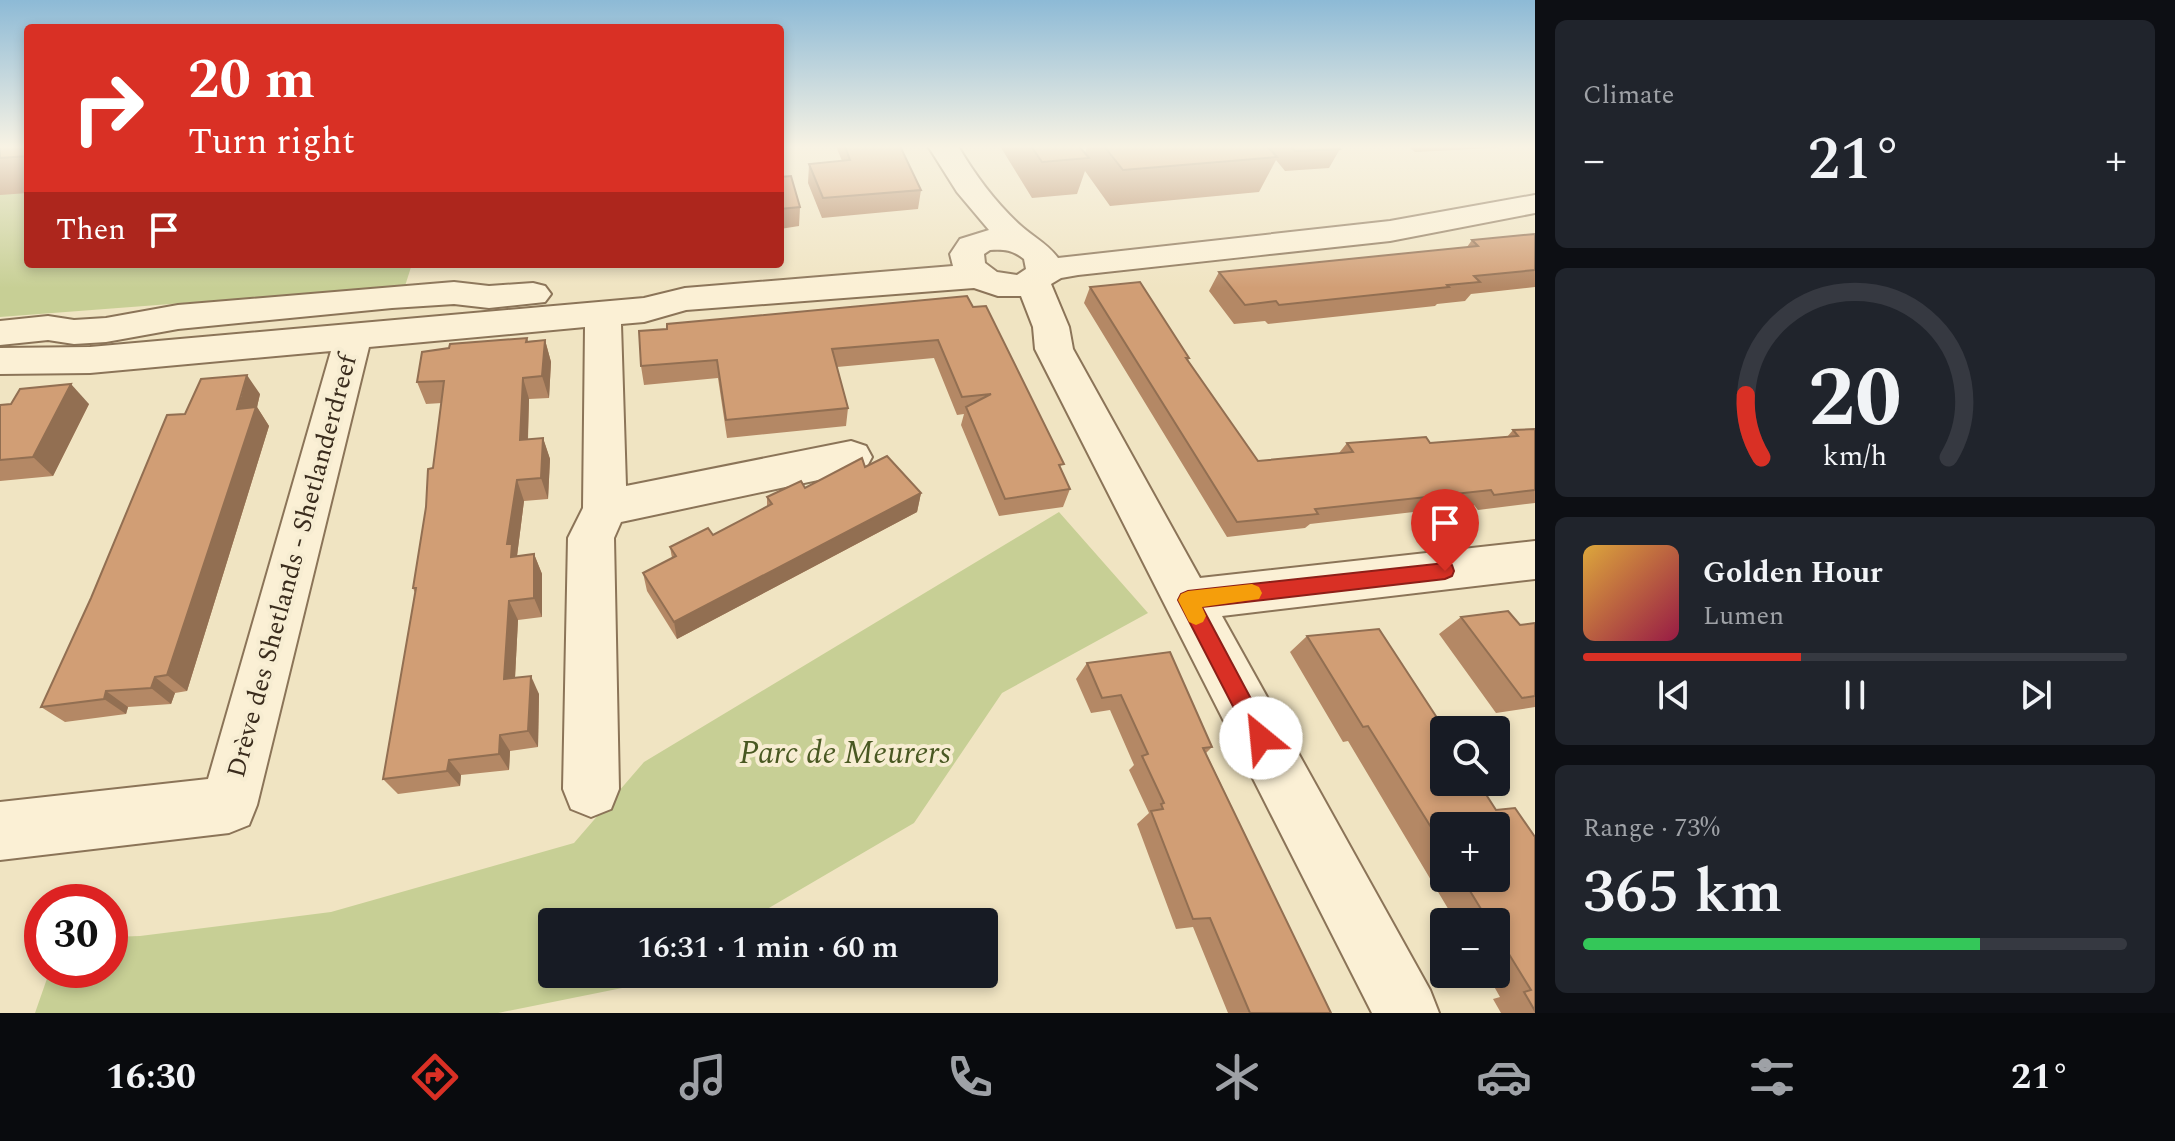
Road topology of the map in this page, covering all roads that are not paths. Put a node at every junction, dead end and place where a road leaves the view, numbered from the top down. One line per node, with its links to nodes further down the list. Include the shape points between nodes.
1 (973, 193): 4 (street, via 996,222)
2 (1478, 193): 4 (street, via 1389,214)
3 (1535, 204): 4 (street, via 1390,231 1078,265)
4 (1007, 263): 5 (street, via 943,277 685,299); 6 (street, via 489,297 392,297 178,317 106,330); 12 (street, via 1030,329 1054,349)
5 (603, 314): 7 (street); 10 (street)
6 (0, 333)
7 (353, 337): 8 (street, via 56,362); 14 (street, Drève des Shetlands - Shetlanderdreef, via 229,805)
8 (0, 361)
9 (851, 457): 10 (street)
10 (605, 508): 13 (street, via 591,538)
11 (1535, 560): 12 (street)
12 (1188, 600): 15 (street)
13 (591, 789)
14 (0, 831)
15 (1407, 1013)

